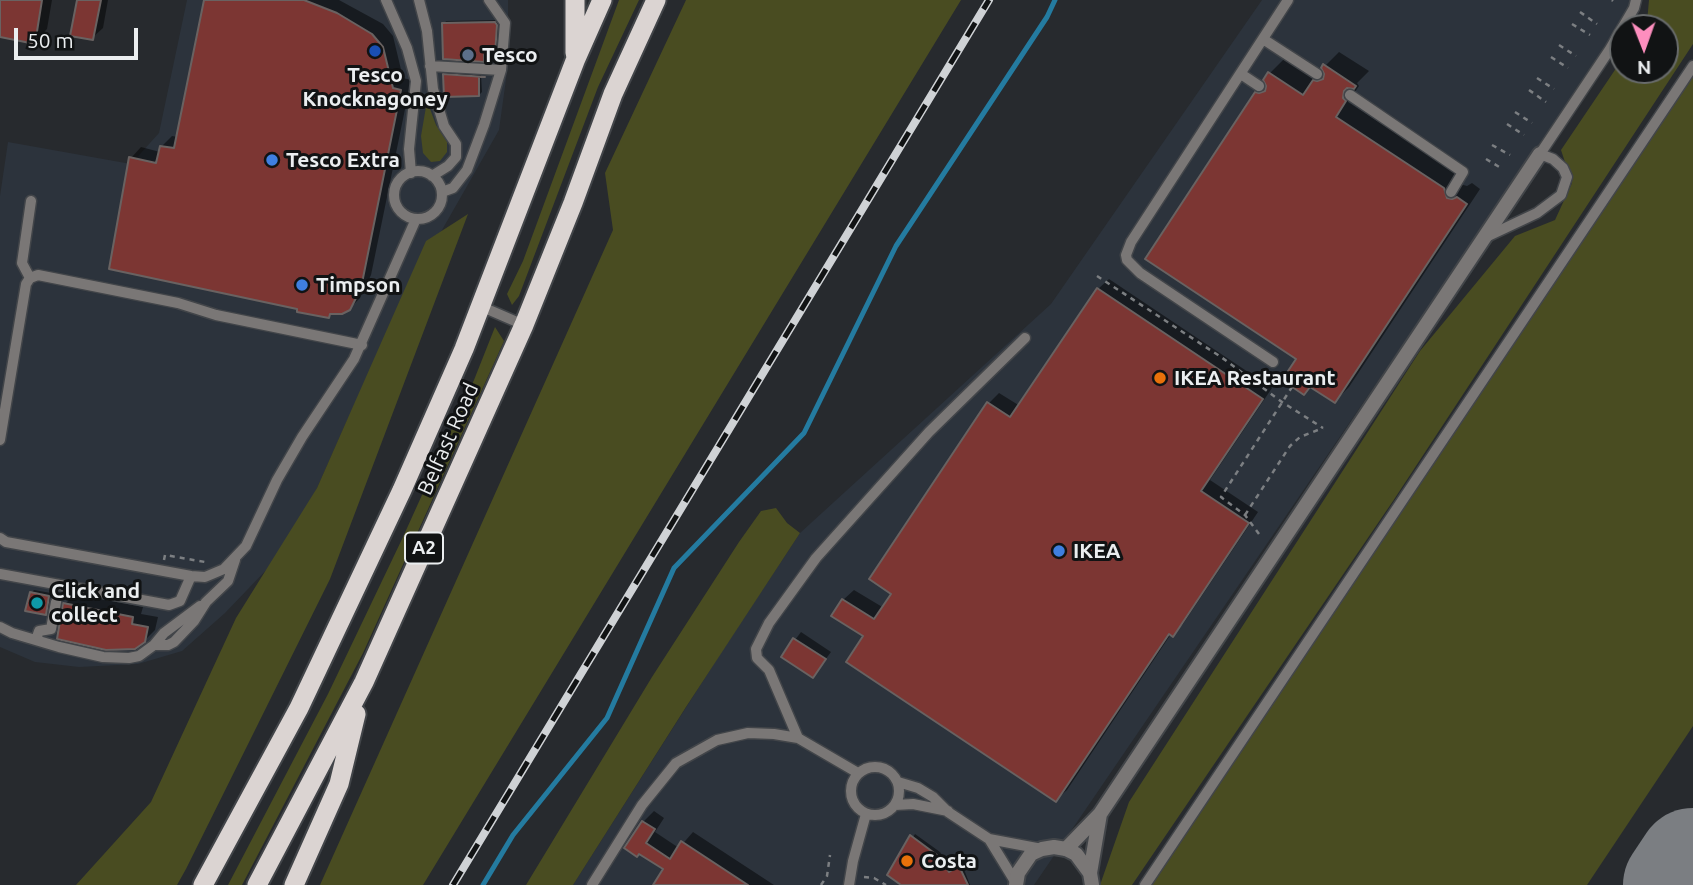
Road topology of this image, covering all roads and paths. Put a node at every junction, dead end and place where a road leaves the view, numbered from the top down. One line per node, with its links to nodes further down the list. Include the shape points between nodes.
1 (419, 0): 18 (lane)
2 (489, 0): 21 (lane, via 505,23)
3 (575, 0): 17 (highway)
4 (602, 0): 17 (highway, Belfast Road / A2)
5 (656, 0): 49 (highway, Belfast Road / A2, via 613,94)
6 (1288, 0): 13 (lane)
7 (1636, 0): 35 (lane, via 1610,49)
8 (388, 2): 39 (lane, via 415,81 408,149)
9 (1580, 12): 11 (path)
10 (1572, 24): 12 (path)
11 (1597, 24)
12 (1590, 35)
13 (1263, 39): 22 (lane); 23 (lane)
14 (1559, 45): 15 (path)
15 (1576, 56)
16 (1550, 57): 20 (path)
17 (575, 61): 48 (highway, Belfast Road / A2)
18 (430, 66): 21 (lane); 40 (lane, via 444,126 456,144 456,157)
19 (1693, 66): 89 (lane)
20 (1568, 68)
21 (501, 70): 41 (lane, via 467,170 453,188)
22 (1241, 74): 25 (lane); 52 (lane, via 1126,255 1140,273)
23 (1317, 74)
24 (1537, 78): 26 (path)
25 (1259, 86)
26 (1554, 89)
27 (1529, 90): 29 (path)
28 (1350, 95): 42 (lane, via 1463,172)
29 (1546, 102)
30 (1515, 112): 31 (path)
31 (1532, 123)
32 (1507, 124): 33 (path)
33 (1524, 135)
34 (1492, 145): 36 (path)
35 (1540, 154): 45 (street); 45 (lane, via 1563,168 1567,177 1562,195 1537,213)
36 (1510, 155)
37 (1486, 159): 38 (path)
38 (1501, 167)
39 (411, 173): 40 (lane); 44 (lane, via 397,185 395,200 403,213)
40 (432, 176): 41 (lane)
41 (442, 192): 44 (lane, via 436,212)
42 (1451, 192)
43 (31, 201): 47 (lane, via 22,263)
44 (416, 219): 51 (lane)
45 (1483, 239): 74 (street)
46 (1097, 276): 54 (path)
47 (30, 278): 51 (lane, via 47,276); 55 (lane)
48 (480, 305): 49 (lane); 82 (highway, Belfast Road / A2, via 402,490 310,684)
49 (524, 325): 67 (highway, Belfast Road / A2)
50 (1026, 338): 68 (lane, via 929,432 832,539 769,622 756,649 757,658 769,670)
51 (362, 345): 61 (lane, via 276,480 246,547)
52 (1273, 362)
53 (1292, 387): 54 (path)
54 (1282, 402): 56 (path, via 1221,496); 58 (path, via 1323,428 1290,446)
55 (0, 440)
56 (1231, 503): 57 (path); 58 (path)
57 (1228, 509)
58 (1245, 515): 59 (path)
59 (1259, 534)
60 (0, 539): 63 (lane)
61 (235, 559): 63 (lane, via 205,577); 66 (lane, via 228,581 168,645 154,645 139,656 115,658)
62 (0, 574): 63 (lane, via 169,605 180,601)
63 (191, 576)
64 (57, 602): 66 (lane, via 51,629 40,631)
65 (0, 626): 66 (lane)
66 (36, 640)
67 (364, 682): 83 (highway, Belfast Road / A2); 84 (highway, via 339,784)
68 (799, 738): 69 (lane); 85 (lane, via 748,733 717,740 676,763 642,805)
69 (858, 773): 70 (lane, via 880,767); 73 (lane, via 851,796)
70 (898, 782): 71 (lane); 72 (lane, via 918,788)
71 (895, 805): 72 (lane); 73 (lane, via 883,814)
72 (948, 812): 75 (lane)
73 (866, 814): 87 (lane)
74 (1100, 814): 77 (street); 80 (street)
75 (989, 839): 76 (lane); 81 (lane)
76 (1042, 849): 77 (street); 81 (street, via 1022,863)
77 (1066, 849): 80 (street, via 1076,854)
78 (830, 855): 86 (path)
79 (864, 877): 88 (path)
80 (1091, 879)
81 (1016, 884)
82 (203, 885)
83 (257, 885)
84 (294, 885)
85 (592, 885)
86 (821, 885)
87 (849, 885)
88 (886, 885)
89 (1144, 885)

